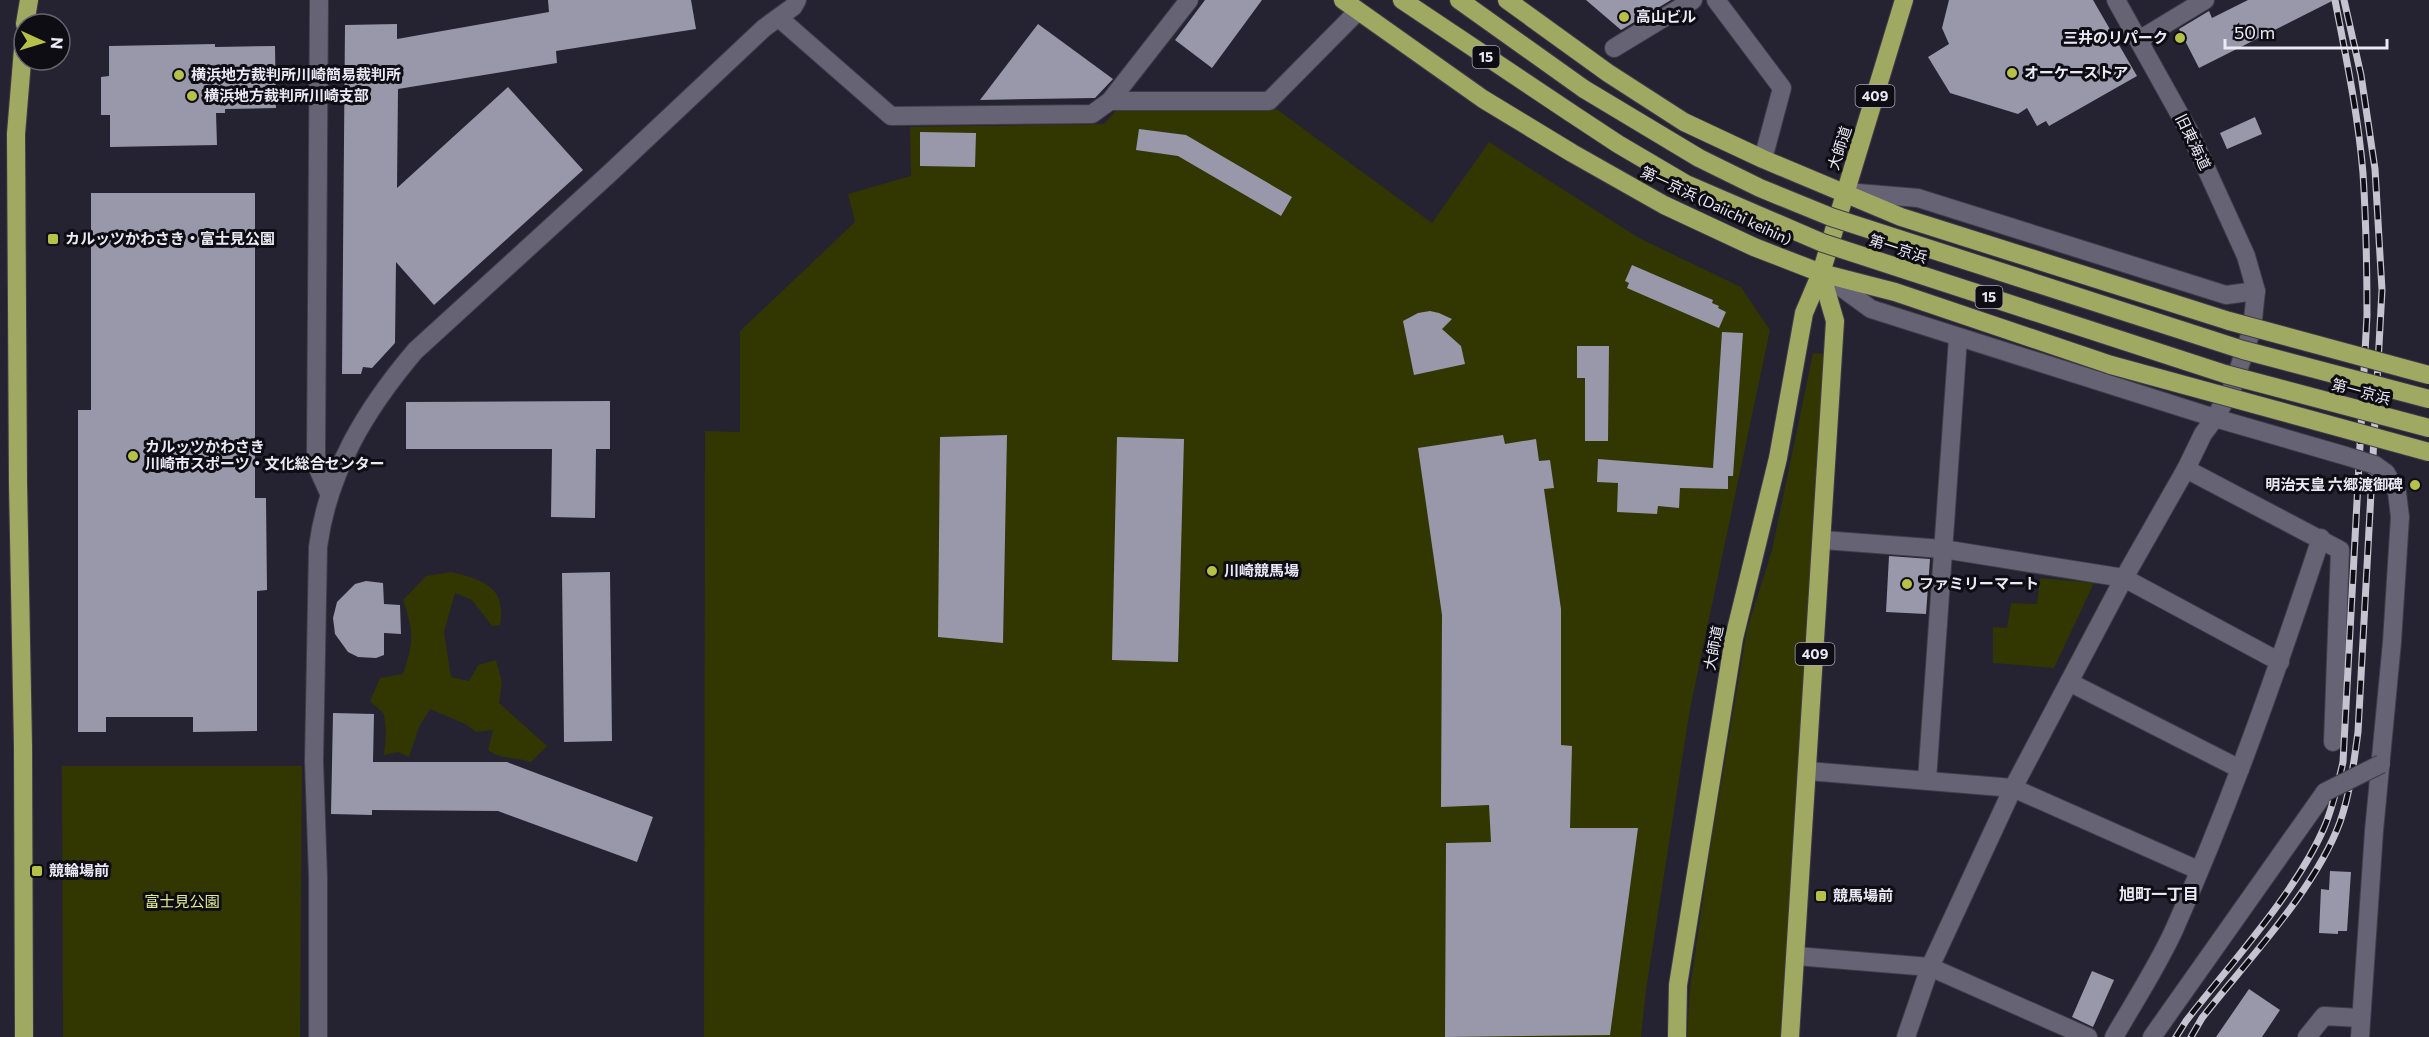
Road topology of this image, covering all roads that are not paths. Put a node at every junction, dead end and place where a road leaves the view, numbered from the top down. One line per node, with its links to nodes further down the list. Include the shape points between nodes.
1 (318, 0): 30 (street, via 316,454)
2 (796, 0): 14 (street)
3 (1189, 0): 18 (street)
4 (1343, 0): 13 (highway, 第一京浜 (Daiichi keihin) / 15)
5 (1401, 0): 27 (highway, 第一京浜 / 15, bridge, via 1618,144 1686,184 1823,243 2225,374)
6 (1459, 0): 25 (highway, 第一京浜 / 15, bridge, via 1584,89 1699,158 1760,188 1831,217 2243,350)
7 (1508, 0): 19 (highway, via 1608,73 1684,122)
8 (1693, 0): 16 (street)
9 (1716, 0): 19 (street, via 1782,88)
10 (1904, 0): 20 (highway, 大師道 / 409)
11 (2115, 0): 15 (street, 旧東海道)
12 (2205, 0): 15 (street)
13 (1358, 10): 18 (street, via 1269,101); 21 (highway, 第一京浜 (Daiichi keihin) / 15, via 1483,99 1572,153 1664,205)
14 (779, 18): 18 (street, via 891,116 1092,114); 30 (street, via 415,351 364,419)
15 (2139, 40): 22 (street, 旧東海道, via 2190,133 2246,256)
16 (1614, 48)
17 (21, 72): 47 (highway, via 16,135)
18 (1110, 101)
19 (1762, 159): 20 (highway)
20 (1844, 192): 21 (highway, 大師道 / 409); 22 (street, via 1918,198 2226,295); 24 (highway, bridge, via 1954,235 2229,321)
21 (1821, 273): 23 (street, via 1871,309); 28 (highway, 第一京浜 (Daiichi keihin) / 15, bridge, via 1895,292 2111,365); 32 (highway, 409, via 1835,321); 49 (highway, 大師道 / 409, via 1804,313 1778,458 1734,638 1678,985)
22 (2256, 291): 26 (street, via 2252,329 2233,386)
23 (1958, 338): 26 (street); 33 (street)
24 (2429, 375)
25 (2429, 399)
26 (2215, 418): 29 (street); 38 (street, bridge, via 2375,465 2385,473 2398,496 2400,517)
27 (2429, 428)
28 (2429, 452)
29 (2186, 469): 31 (street); 34 (street)
30 (329, 493): 48 (street, via 322,516 318,558 314,761)
31 (2321, 538): 35 (street); 37 (street, via 2340,550 2341,559)
32 (1822, 540): 33 (street); 40 (highway, 409)
33 (1943, 549): 34 (street); 41 (street)
34 (2124, 578): 35 (street); 36 (street)
35 (2280, 662): 39 (street)
36 (2069, 682): 39 (street); 42 (street)
37 (2333, 742)
38 (2381, 764): 46 (street); 54 (street, bridge, via 2325,792)
39 (2240, 770): 43 (street)
40 (1808, 771): 41 (street); 44 (highway, 409)
41 (1927, 780): 42 (street)
42 (2013, 788): 43 (street); 45 (street)
43 (2198, 870): 53 (street, via 2173,931)
44 (1796, 956): 45 (street); 50 (highway, 409)
45 (1930, 967): 51 (street); 52 (street)
46 (2360, 1018): 55 (street, via 2324,1016); 56 (street)
47 (24, 1037)
48 (318, 1037)
49 (1677, 1037)
50 (1790, 1037)
51 (1906, 1037)
52 (2088, 1037)
53 (2114, 1037)
54 (2152, 1037)
55 (2307, 1037)
56 (2360, 1037)

